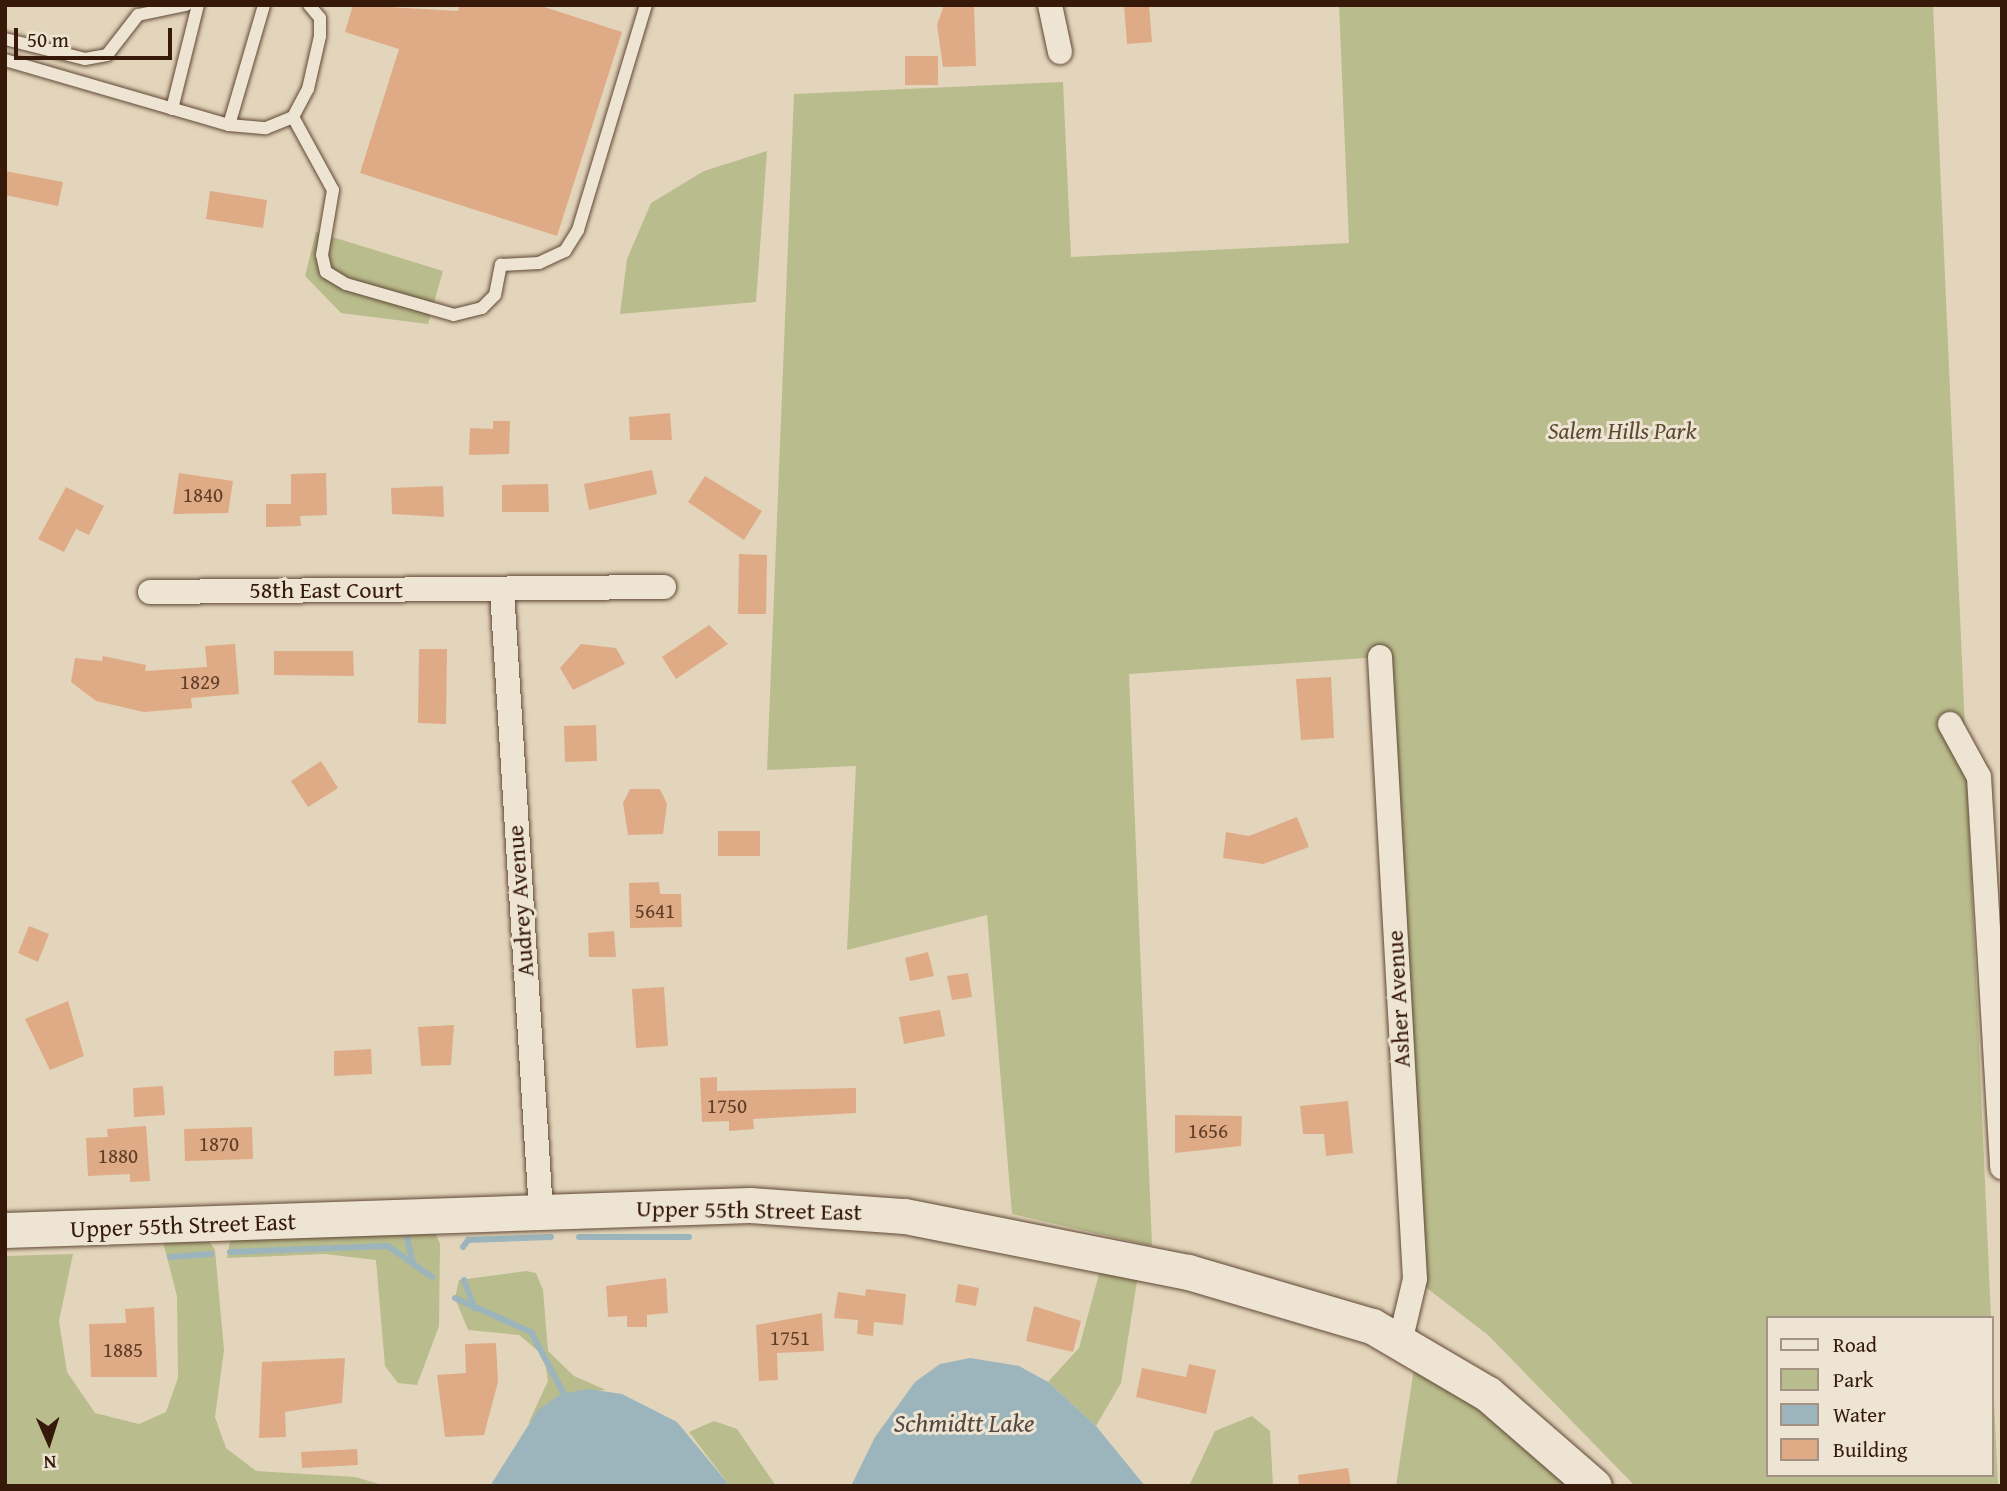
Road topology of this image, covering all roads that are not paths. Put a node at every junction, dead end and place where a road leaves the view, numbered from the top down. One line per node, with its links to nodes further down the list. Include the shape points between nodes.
1 (186, 5): 7 (lane, via 138,15 107,55 85,59)
2 (198, 5): 10 (lane)
3 (264, 5): 12 (lane)
4 (309, 5): 11 (lane, via 320,18 320,36)
5 (646, 5): 11 (lane, via 578,230 565,251 539,263 501,265 495,295 482,308 454,315 346,284 326,272 322,255 333,190)
6 (1050, 5): 8 (street)
7 (5, 38)
8 (1060, 52)
9 (5, 60): 10 (lane)
10 (172, 109): 12 (lane)
11 (293, 117): 12 (lane, via 266,128)
12 (229, 125)
13 (664, 587): 14 (street, 58th East Court)
14 (502, 590): 15 (street, 58th East Court); 20 (street, Audrey Avenue)
15 (150, 592)
16 (1380, 657): 22 (street, Asher Avenue, via 1415,1279)
17 (1950, 724): 18 (street, via 1979,777)
18 (1995, 937): 19 (street)
19 (2002, 1167)
20 (541, 1211): 21 (street, Upper 55th Street East); 22 (street, Upper 55th Street East, via 784,1205 882,1212 1240,1285)
21 (5, 1230)
22 (1401, 1338): 23 (street, Upper 55th Street East, via 1495,1400)
23 (1594, 1486)

